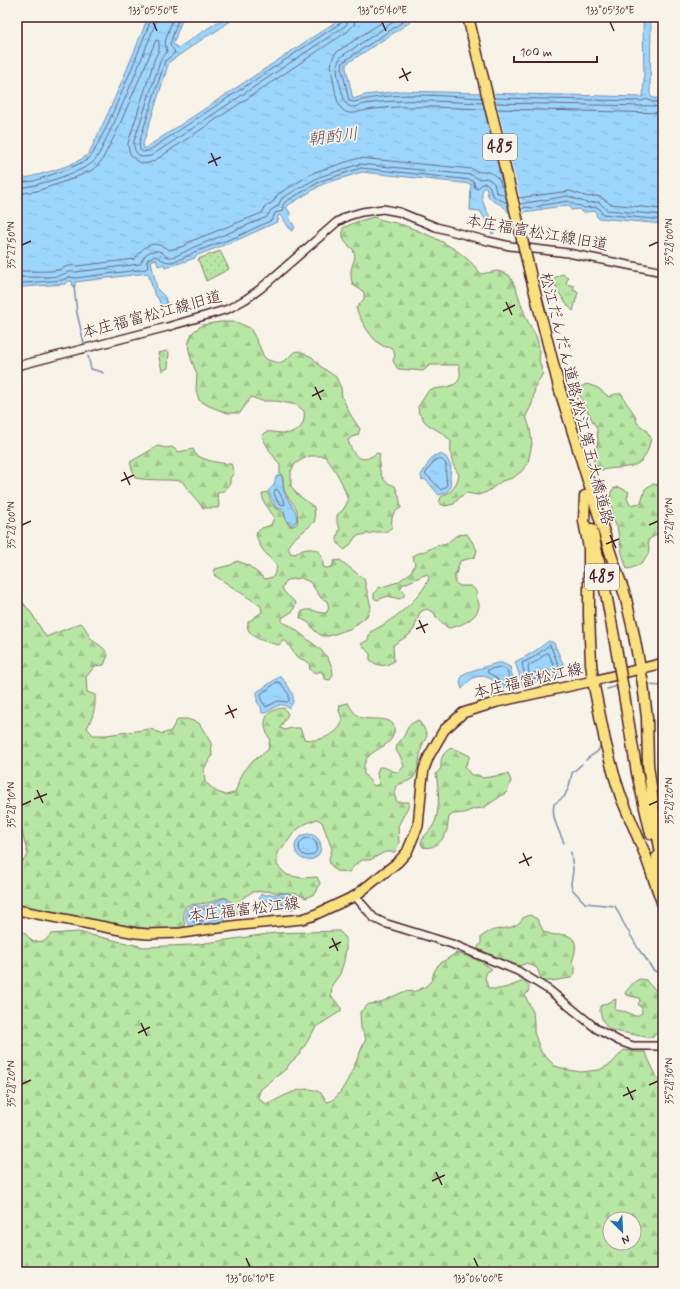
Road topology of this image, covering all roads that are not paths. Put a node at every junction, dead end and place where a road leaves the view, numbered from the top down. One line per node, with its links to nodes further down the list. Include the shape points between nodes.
1 (468, 17): 4 (highway, 松江だんだん道路;松江第五大橋道路 / 485, bridge)
2 (663, 272): 3 (street, 本庄福富松江線旧道, via 583,255 510,246 436,227 399,212 375,209 348,216 337,222 260,289 228,309)
3 (17, 366)
4 (558, 384): 5 (highway, 松江だんだん道路;松江第五大橋道路 / 485); 7 (highway, via 625,595)
5 (585, 496): 8 (highway, via 584,521 589,548 589,615); 10 (highway, 松江だんだん道路;松江第五大橋道路 / 485, bridge, via 607,599 637,773)
6 (663, 663): 7 (main road, 本庄福富松江線)
7 (641, 669): 8 (main road, 本庄福富松江線); 9 (highway, via 647,718 648,764)
8 (593, 681): 11 (main road, 本庄福富松江線, via 497,702 463,713 455,720 444,730 429,756 423,776 418,826 407,852); 12 (highway, via 616,783)
9 (663, 865)
10 (663, 885)
11 (355, 896): 13 (main road, 本庄福富松江線, via 302,919 181,933 136,933); 14 (street, via 374,918 384,923 452,944 518,971 549,990 597,1029 614,1039 633,1046)
12 (663, 905)
13 (17, 910)
14 (663, 1046)

